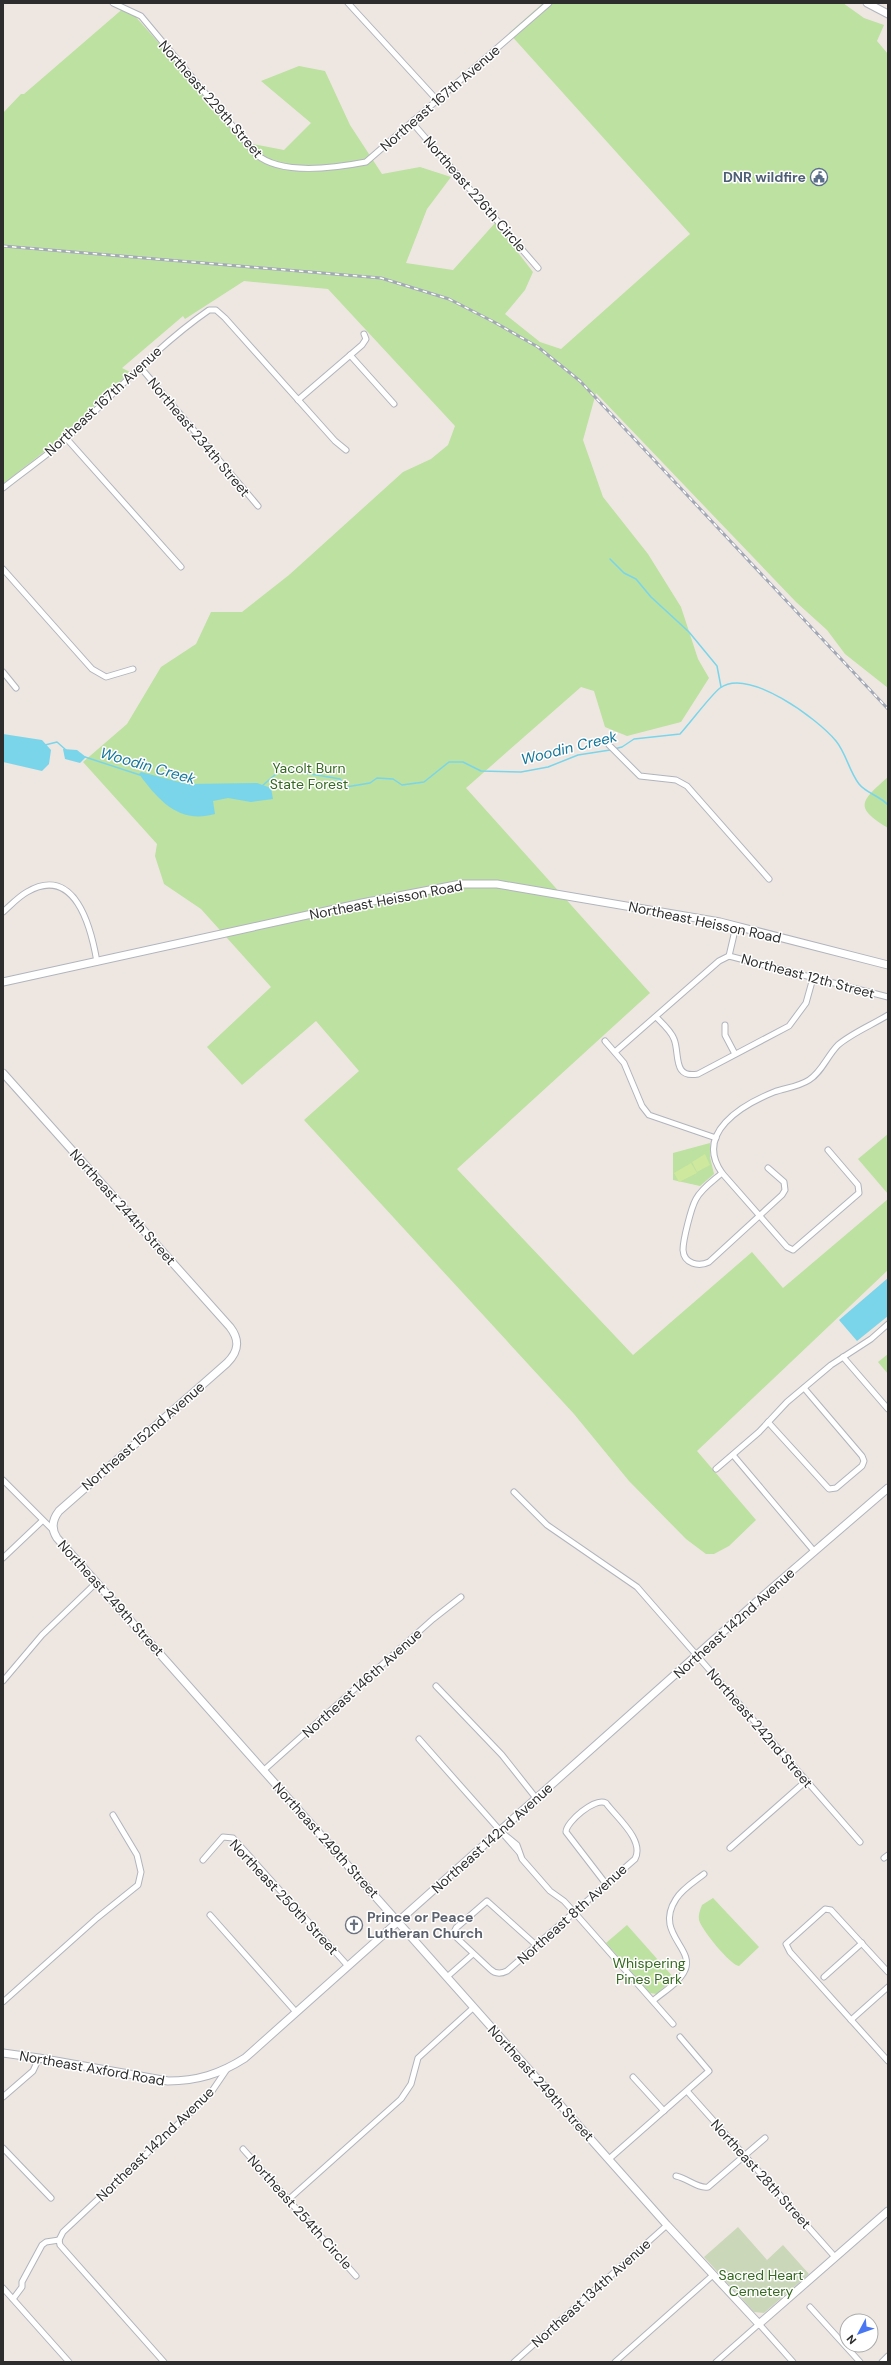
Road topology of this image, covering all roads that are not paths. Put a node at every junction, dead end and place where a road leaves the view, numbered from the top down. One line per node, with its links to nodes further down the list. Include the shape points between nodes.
1 (113, 3): 8 (street, Northeast 229th Street, via 141,16 262,159 284,167)
2 (348, 3): 6 (street)
3 (549, 3): 6 (street, Northeast 167th Avenue)
4 (867, 3): 5 (street)
5 (888, 14)
6 (437, 100): 7 (street, Northeast 167th Avenue)
7 (414, 120): 8 (street, Northeast 167th Avenue, via 366,162); 9 (street, Northeast 226th Circle, via 416,127)
8 (321, 167)
9 (538, 268)
10 (364, 334): 11 (street, via 366,339)
11 (350, 355): 13 (street); 14 (street)
12 (140, 368): 13 (street, Northeast 167th Avenue, via 158,348 183,328 208,310 216,310); 15 (street, Northeast 167th Avenue); 18 (street, Northeast 234th Street)
13 (298, 400): 16 (street, Northeast 167th Avenue)
14 (394, 404)
15 (66, 438): 17 (street, Northeast 167th Avenue); 19 (street)
16 (346, 450)
17 (3, 488)
18 (258, 506)
19 (180, 567)
20 (3, 569): 21 (street, via 92,669 106,677)
21 (133, 669)
22 (3, 672): 23 (street)
23 (16, 688)
24 (609, 744): 25 (street, via 640,776 676,780 687,786)
25 (769, 879)
26 (3, 912): 29 (street, via 26,892 38,887 50,885 62,888 71,893 77,902 93,940)
27 (736, 926): 28 (street); 29 (street, Northeast Heisson Road, via 497,884 461,884 362,903); 30 (street, Northeast Heisson Road)
28 (729, 956): 31 (street, Northeast 12th Street); 35 (street, via 719,961)
29 (97, 962): 32 (street, Northeast Heisson Road)
30 (888, 965)
31 (813, 978): 33 (street, Northeast 12th Street); 39 (street, via 806,1003 789,1026)
32 (3, 982)
33 (888, 997)
34 (888, 1016): 41 (street, via 838,1045 810,1080 773,1092 731,1115 721,1126)
35 (656, 1017): 38 (street); 39 (street, via 674,1038 677,1060 683,1071 696,1074)
36 (725, 1025): 39 (street, via 725,1035)
37 (606, 1041): 38 (street)
38 (616, 1052): 41 (street, via 624,1063 642,1106 649,1115)
39 (735, 1054)
40 (3, 1073): 47 (street, Northeast 244th Street, via 230,1327)
41 (716, 1138): 44 (street, via 715,1160)
42 (828, 1150): 45 (street, via 858,1185 858,1196 794,1250 788,1248)
43 (768, 1168): 45 (street, via 782,1179 785,1190)
44 (722, 1173): 45 (street); 45 (street, via 695,1200 683,1248 687,1259 697,1265 709,1262)
45 (761, 1216)
46 (888, 1324): 48 (street, via 866,1343)
47 (238, 1344): 58 (street, Northeast 152nd Avenue, via 227,1364 59,1510 53,1522)
48 (843, 1357): 49 (street); 50 (street)
49 (804, 1388): 51 (street); 51 (street, via 862,1456 862,1466 831,1490 825,1487)
50 (888, 1409)
51 (768, 1422): 52 (street)
52 (733, 1455): 53 (street); 59 (street)
53 (716, 1469)
54 (3, 1480): 57 (street, Northeast 249th Street)
55 (888, 1488): 59 (street, Northeast 142nd Avenue)
56 (514, 1492): 63 (street, Northeast 242nd Street, via 547,1525 637,1587)
57 (42, 1521): 58 (street, Northeast 249th Street); 60 (street)
58 (53, 1530): 61 (street, Northeast 249th Street, via 63,1546)
59 (814, 1551): 63 (street, Northeast 142nd Avenue)
60 (3, 1558)
61 (97, 1582): 64 (street, via 42,1635); 67 (street, Northeast 249th Street)
62 (461, 1597): 67 (street, Northeast 146th Avenue)
63 (696, 1656): 68 (street, Northeast 242nd Street); 69 (street, Northeast 142nd Avenue)
64 (3, 1681)
65 (436, 1686): 69 (street, via 502,1755)
66 (420, 1739): 71 (street)
67 (264, 1770): 79 (street, Northeast 249th Street)
68 (806, 1781): 72 (street, Northeast 242nd Street); 73 (street)
69 (536, 1798): 71 (street, Northeast 142nd Avenue)
70 (113, 1816): 89 (street, via 137,1855 141,1872 138,1885)
71 (500, 1831): 77 (street, via 550,1891); 79 (street, Northeast 142nd Avenue)
72 (860, 1842)
73 (730, 1848)
74 (203, 1860): 83 (street, Northeast 250th Street, via 222,1837 232,1838)
75 (704, 1874): 88 (street, via 677,1897 670,1913 671,1931 686,1957 686,1969)
76 (606, 1884): 76 (street, Northeast 8th Avenue, via 568,1838 566,1829 594,1803 600,1801 606,1803 635,1840 638,1850 634,1859); 77 (street, Northeast 8th Avenue)
77 (574, 1912): 81 (street, Northeast 8th Avenue); 88 (street)
78 (210, 1915): 91 (street)
79 (398, 1922): 83 (street, Northeast 142nd Avenue); 85 (street, Northeast 249th Street)
80 (862, 1943): 84 (street); 86 (street); 92 (street, via 831,1910 825,1909 786,1944 790,1952)
81 (536, 1945): 82 (street, Northeast 8th Avenue, via 507,1971 500,1974 493,1972); 82 (street, via 487,1901 456,1928 454,1934)
82 (473, 1954): 85 (street)
83 (348, 1966): 91 (street, Northeast 142nd Avenue)
84 (888, 1972)
85 (447, 1977): 90 (street, Northeast 249th Street)
86 (824, 1977)
87 (888, 1987): 92 (street)
88 (654, 2000): 93 (street)
89 (3, 2002)
90 (474, 2007): 107 (street, Northeast 249th Street); 110 (street, via 418,2058 411,2084 402,2099)
91 (296, 2012): 98 (street, Northeast 142nd Avenue, via 254,2051)
92 (851, 2020): 97 (street)
93 (673, 2024)
94 (680, 2037): 100 (street, via 709,2071)
95 (3, 2053): 96 (street, Northeast Axford Road)
96 (39, 2058): 98 (street, Northeast Axford Road, via 157,2081 185,2081); 101 (street, via 33,2071)
97 (888, 2062)
98 (227, 2070): 113 (street, Northeast 142nd Avenue, via 210,2094 63,2232)
99 (633, 2077): 102 (street)
100 (687, 2091): 102 (street); 106 (street, Northeast 28th Street)
101 (3, 2097)
102 (664, 2111): 107 (street)
103 (764, 2138): 106 (street)
104 (3, 2148): 109 (street)
105 (243, 2149): 110 (street, Northeast 254th Circle)
106 (744, 2156): 108 (street, via 706,2187 699,2187 686,2178); 114 (street, Northeast 28th Street)
107 (609, 2159): 112 (street, Northeast 249th Street)
108 (676, 2176)
109 (51, 2198)
110 (288, 2200): 115 (street, Northeast 254th Circle)
111 (888, 2211): 114 (street)
112 (667, 2225): 116 (street, Northeast 249th Street); 124 (street, Northeast 134th Avenue)
113 (59, 2240): 118 (street, via 42,2245 22,2282 22,2287); 123 (street, via 60,2245)
114 (835, 2257): 120 (street)
115 (356, 2276)
116 (713, 2276): 120 (street, Northeast 249th Street); 125 (street)
117 (3, 2288): 118 (street)
118 (13, 2299): 122 (street)
119 (810, 2307): 128 (street)
120 (759, 2324): 126 (street); 127 (street, Northeast 249th Street)
121 (888, 2356): 129 (street)
122 (68, 2362)
123 (164, 2362)
124 (514, 2362)
125 (615, 2362)
126 (716, 2362)
127 (793, 2362)
128 (860, 2362)
129 (882, 2362)

